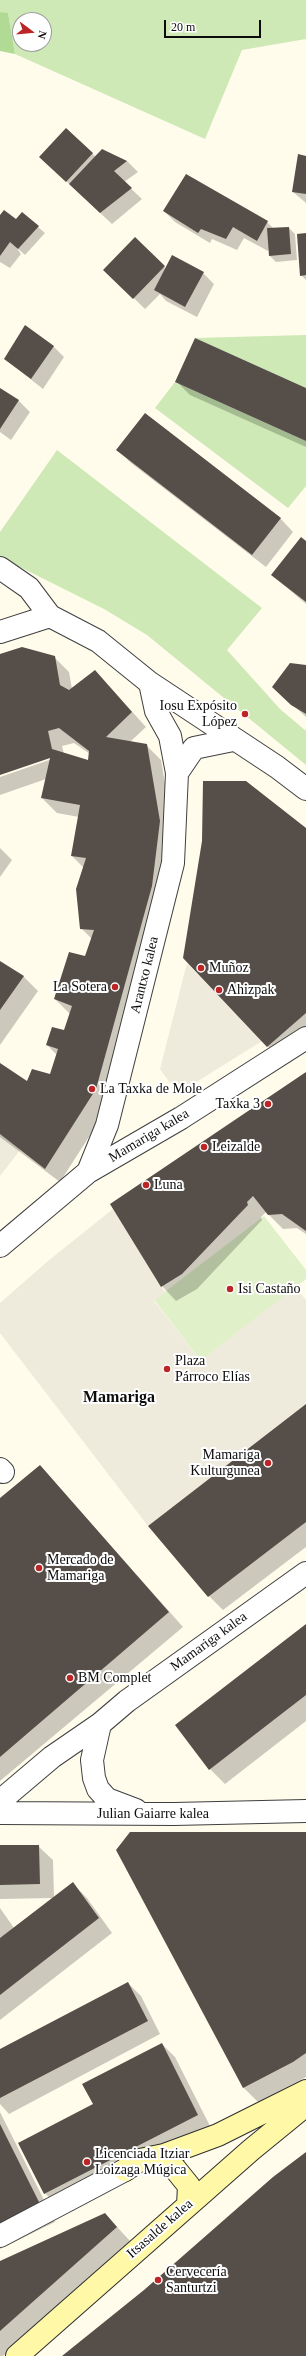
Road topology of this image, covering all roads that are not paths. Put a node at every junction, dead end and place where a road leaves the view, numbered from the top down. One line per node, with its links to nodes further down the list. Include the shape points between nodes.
1 (0, 568): 2 (street, via 29,588)
2 (50, 616): 3 (street); 4 (street, via 98,640)
3 (0, 632)
4 (150, 683): 5 (street); 6 (street, Arantxo kalea, via 156,711 170,736)
5 (233, 740): 6 (street, via 194,748); 7 (street, via 277,767)
6 (177, 773): 9 (street, Arantxo kalea, via 173,863 107,1125)
7 (306, 789)
8 (306, 1038): 9 (street, Mamariga kalea, via 181,1118)
9 (88, 1172): 10 (street, Mamariga kalea)
10 (0, 1246)
11 (306, 1573): 12 (street, Mamariga kalea, via 127,1701)
12 (100, 1724): 13 (street, Mamariga kalea, via 52,1758); 16 (street, via 92,1760 98,1789 107,1799 131,1809)
13 (0, 1801)
14 (306, 1811): 16 (street, Julian Gaiarre kalea)
15 (0, 1813): 16 (street, Julian Gaiarre kalea)
16 (153, 1814)
17 (306, 2091): 19 (street, via 218,2135)
18 (306, 2105): 20 (street, Itsasalde kalea)
19 (164, 2155): 20 (street, via 189,2186); 21 (street, via 140,2160)
20 (188, 2205): 22 (street, Itsasalde kalea)
21 (0, 2236)
22 (17, 2356)

